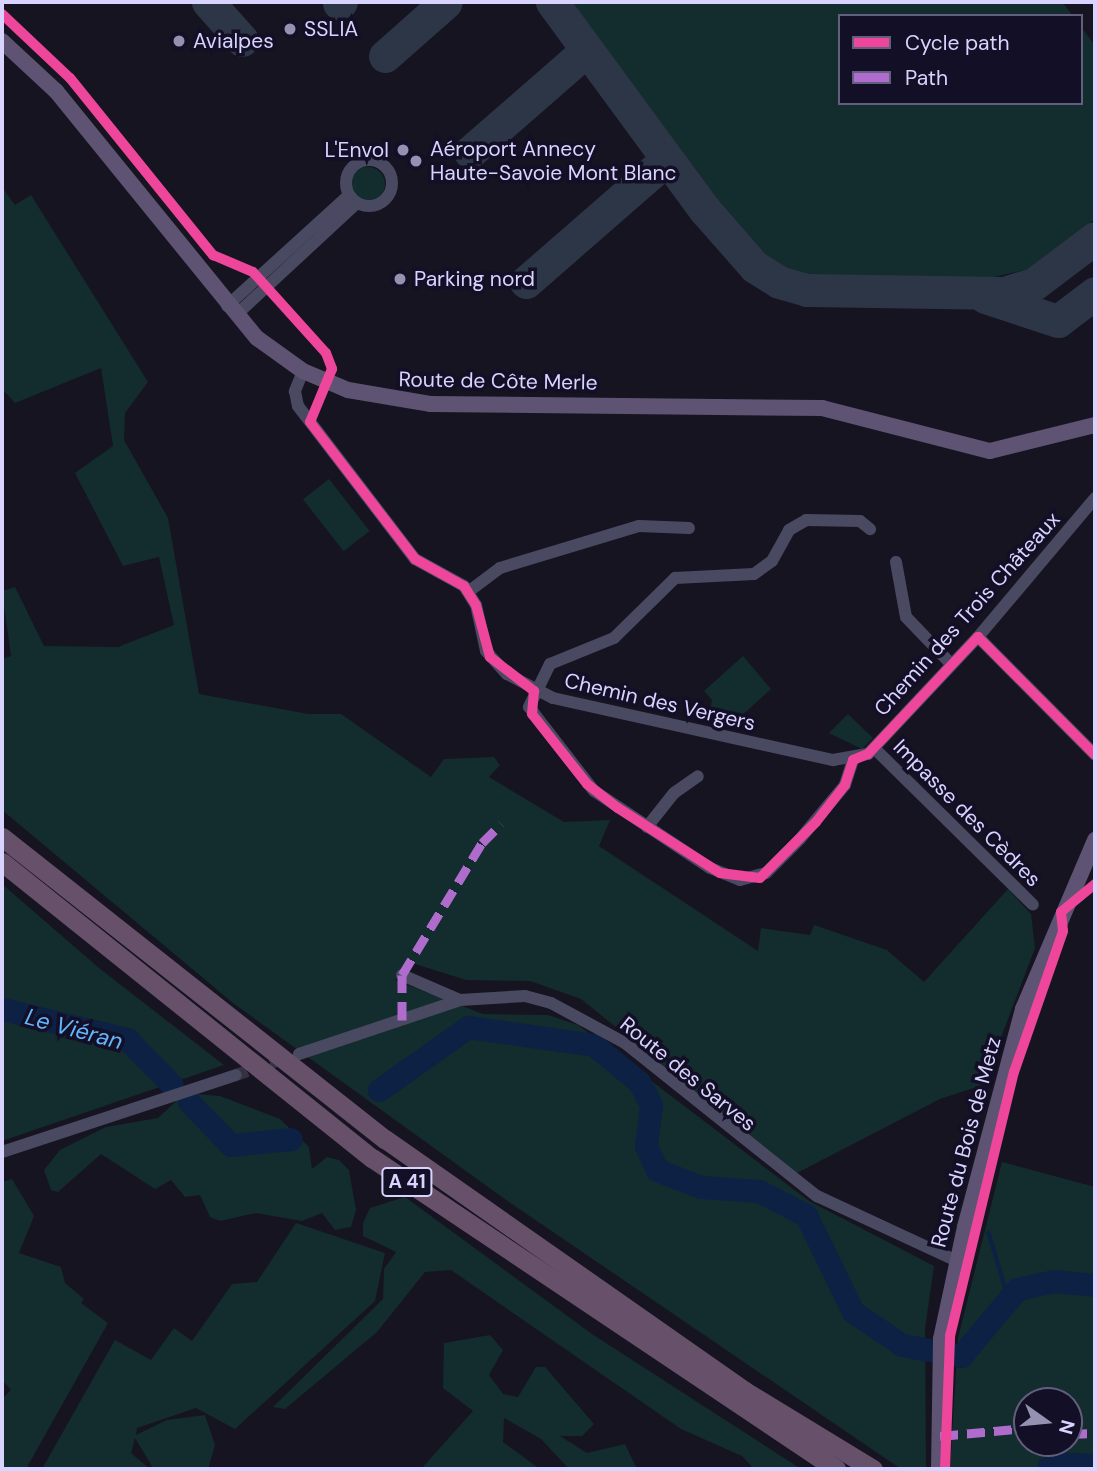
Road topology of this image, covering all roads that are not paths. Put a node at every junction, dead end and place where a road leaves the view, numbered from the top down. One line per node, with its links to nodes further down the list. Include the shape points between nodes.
1 (2, 41): 3 (main road, Route de Côte Merle, via 56,90)
2 (353, 199): 3 (street)
3 (232, 310): 4 (main road, Route de Côte Merle)
4 (303, 370): 5 (main road, Route de Côte Merle, via 348,390 405,402 822,408 973,450 1023,447); 10 (street, via 295,396 310,422 415,559 453,576)
5 (1095, 425)
6 (1095, 498): 11 (street, Chemin des Trois Châteaux)
7 (689, 528): 10 (street, via 639,526 500,568)
8 (870, 529): 13 (street, Chemin des Vergers, via 860,521 806,520 754,574 675,578 614,638 555,659)
9 (896, 562): 12 (street, via 906,617)
10 (468, 592): 13 (street, via 494,662)
11 (978, 637): 12 (street, Chemin des Trois Châteaux); 15 (street)
12 (951, 664): 14 (street, Chemin des Trois Châteaux)
13 (534, 691): 16 (street, Chemin des Vergers); 18 (street, via 530,710 594,791)
14 (874, 748): 16 (street, Chemin des Trois Châteaux); 22 (street, Impasse des Cèdres)
15 (1095, 755)
16 (853, 760): 18 (street, via 845,785 816,822 760,878 720,873)
17 (698, 776): 18 (street, via 674,793)
18 (647, 827)
19 (2, 836): 30 (highway, A 41, via 385,1139 745,1391)
20 (1095, 839): 28 (main road, Route du Bois de Metz, via 1023,1009)
21 (2, 862): 29 (highway, A 41, via 372,1158)
22 (1033, 905)
23 (402, 975): 24 (street)
24 (460, 1000): 25 (street, Route des Sarves); 28 (street, Route des Sarves, via 525,996 581,1016 625,1043 817,1196)
25 (299, 1054)
26 (236, 1075): 27 (street)
27 (2, 1152)
28 (957, 1261): 31 (main road, Route du Bois de Metz, via 941,1339)
29 (836, 1469)
30 (873, 1469)
31 (939, 1469)

